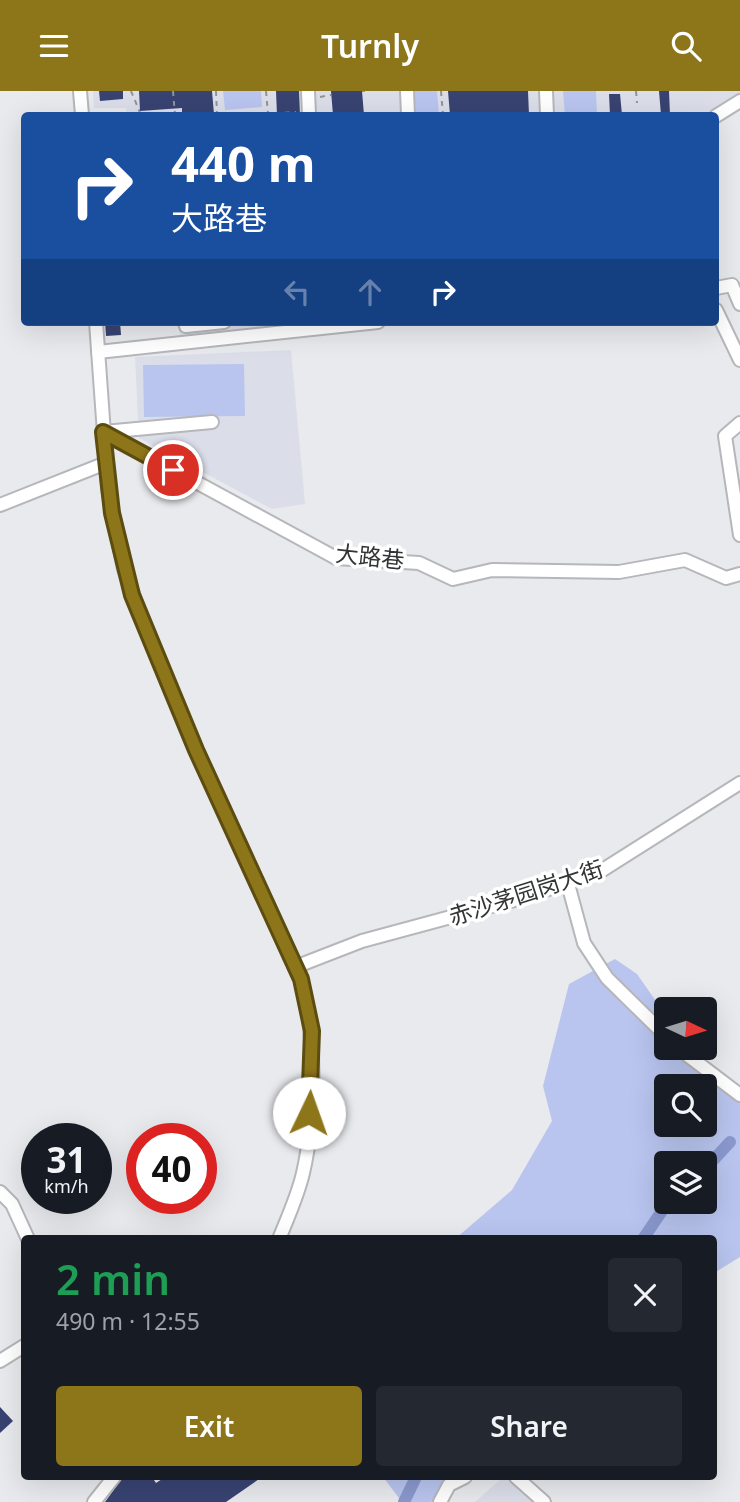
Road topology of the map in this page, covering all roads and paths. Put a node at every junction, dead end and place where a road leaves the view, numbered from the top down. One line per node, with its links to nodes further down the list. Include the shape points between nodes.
1 (80, 91): 13 (street)
2 (131, 91): 14 (path)
3 (173, 91): 15 (path)
4 (216, 91): 16 (path)
5 (266, 91): 17 (path)
6 (308, 91): 18 (street)
7 (407, 91): 19 (street)
8 (441, 91): 20 (path)
9 (546, 91): 21 (street)
10 (636, 91): 12 (path)
11 (740, 101): 22 (street)
12 (637, 103)
13 (82, 112)
14 (140, 112)
15 (174, 112)
16 (218, 112)
17 (268, 112)
18 (309, 112)
19 (408, 112)
20 (443, 112)
21 (547, 112)
22 (719, 114)
23 (719, 287): 24 (street, via 732,285)
24 (740, 304)
25 (719, 316): 29 (street)
26 (96, 326): 28 (street)
27 (341, 326): 28 (street)
28 (98, 352): 32 (street)
29 (740, 360)
30 (212, 422): 32 (street)
31 (740, 423): 35 (street, via 725,436)
32 (103, 432): 33 (street); 36 (street, 大路巷, via 336,558 419,562 453,579 492,570 619,572 685,560 726,578)
33 (106, 463): 34 (street); 39 (street, via 120,550 144,625)
34 (0, 505)
35 (740, 535)
36 (740, 574)
37 (740, 783): 38 (street, 赤沙茅园岗大街, via 620,862)
38 (568, 884): 39 (street, 赤沙茅园岗大街, via 370,939); 40 (street, via 584,943 607,978)
39 (295, 967): 45 (street, via 312,1031 309,1113 303,1173)
40 (654, 1024)
41 (695, 1061): 42 (street)
42 (740, 1095)
43 (0, 1192): 44 (street, via 12,1204)
44 (26, 1235)
45 (280, 1235)
46 (21, 1348): 47 (street)
47 (0, 1361)
48 (112, 1480): 51 (street)
49 (459, 1480): 52 (street, via 449,1485)
50 (519, 1480): 53 (street)
51 (94, 1502)
52 (440, 1502)
53 (544, 1502)

